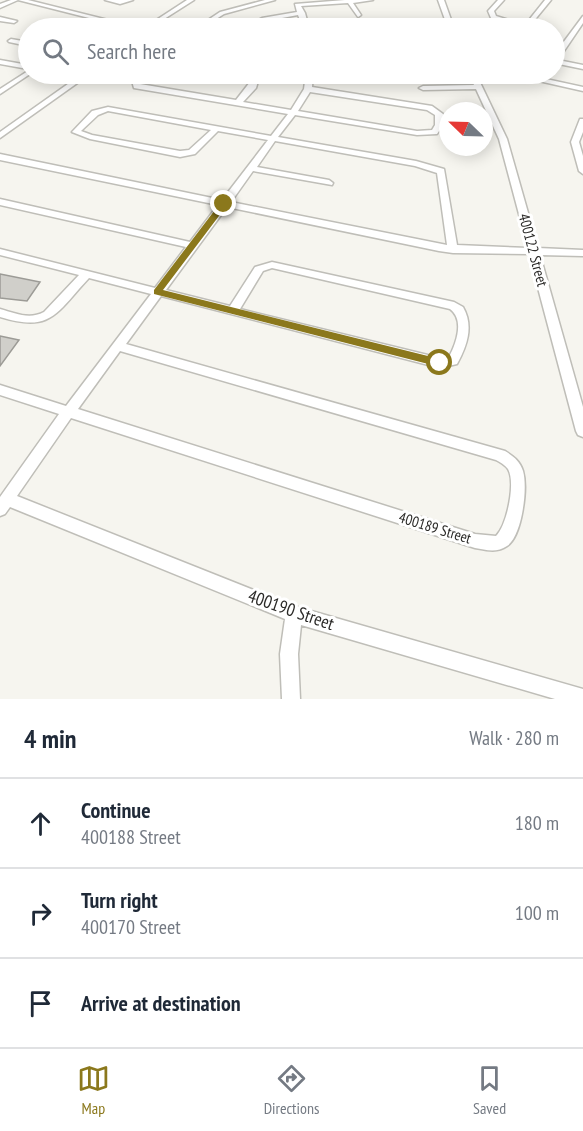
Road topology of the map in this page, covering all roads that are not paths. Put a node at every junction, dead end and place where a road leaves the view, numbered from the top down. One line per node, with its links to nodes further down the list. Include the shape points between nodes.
1 (19, 0): 12 (street); 15 (street)
2 (108, 0): 3 (street)
3 (130, 0)
4 (191, 0): 16 (street)
5 (272, 0): 17 (street)
6 (370, 0): 10 (street)
7 (441, 0): 20 (street)
8 (501, 0): 21 (street, via 491,11)
9 (548, 0): 22 (street)
10 (349, 1): 11 (street); 14 (street)
11 (295, 2): 13 (street)
12 (0, 6)
13 (302, 13): 18 (street); 19 (street)
14 (358, 15)
15 (96, 18)
16 (163, 18)
17 (214, 18)
18 (270, 18)
19 (303, 18)
20 (447, 18)
21 (496, 18)
22 (533, 18)
23 (583, 18): 28 (street)
24 (0, 19): 25 (street)
25 (14, 21)
26 (11, 41): 27 (street)
27 (18, 42)
28 (565, 46)
29 (0, 62): 31 (street)
30 (565, 63): 32 (street)
31 (18, 65)
32 (583, 67)
33 (18, 79): 44 (street)
34 (72, 84): 49 (street)
35 (137, 84): 45 (street)
36 (253, 84): 45 (street)
37 (309, 84): 41 (street)
38 (478, 84): 40 (street, 400122 Street)
39 (563, 84): 43 (street)
40 (479, 87): 42 (street); 60 (street, 400122 Street, via 503,139)
41 (308, 88): 46 (street); 46 (street, via 429,108 439,114 439,125 434,132 423,134)
42 (423, 88)
43 (583, 88)
44 (1, 90)
45 (238, 103): 46 (street)
46 (293, 112): 50 (street)
47 (583, 121): 53 (street, via 575,142)
48 (216, 128): 48 (street, via 108,109 95,113 76,132 180,154 192,153); 50 (street)
49 (0, 136)
50 (273, 138): 52 (street); 58 (street, via 437,169 442,176)
51 (0, 157): 56 (street)
52 (250, 168): 54 (street); 56 (street)
53 (583, 171)
54 (329, 183)
55 (0, 202): 57 (street)
56 (224, 204): 57 (street); 58 (street)
57 (192, 245): 63 (street)
58 (453, 250): 60 (street)
59 (0, 252): 62 (street)
60 (534, 252): 61 (street); 69 (street, 400122 Street)
61 (583, 253)
62 (86, 274): 63 (street); 65 (street, via 41,319 30,321)
63 (158, 292): 64 (street); 66 (street)
64 (233, 311): 64 (street, via 445,363 457,355 463,316 454,306 273,265 259,269)
65 (0, 313)
66 (117, 346): 68 (street); 68 (street, 400189 Street, via 500,455 512,464 516,476 509,532 495,543 475,541)
67 (0, 390): 68 (street, 400189 Street)
68 (69, 411): 70 (street)
69 (583, 431)
70 (4, 504): 71 (street, 400190 Street)
71 (294, 614): 72 (street, 400190 Street); 73 (street, via 289,654)
72 (583, 698)
73 (291, 699)

